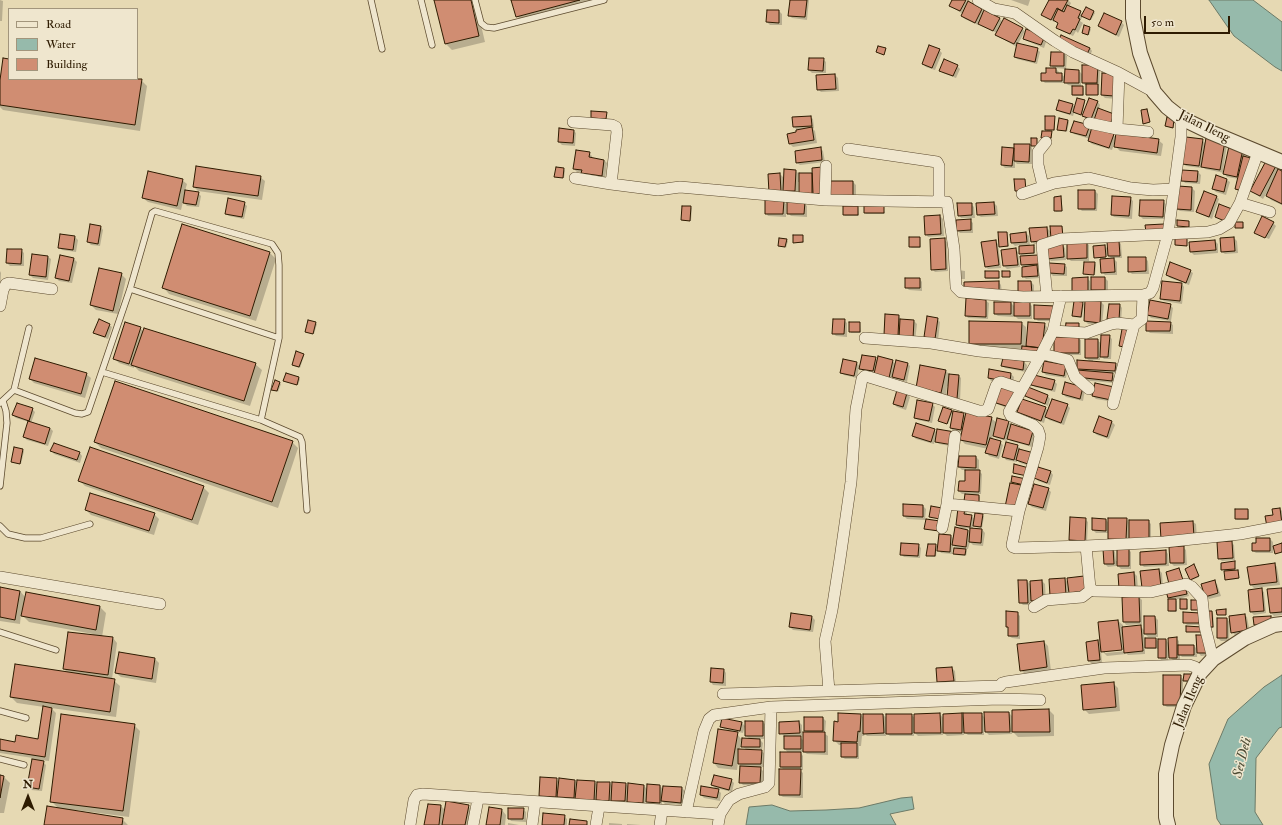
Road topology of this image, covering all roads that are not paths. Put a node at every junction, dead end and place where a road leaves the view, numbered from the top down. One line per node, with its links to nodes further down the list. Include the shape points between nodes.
1 (371, 0): 8 (lane)
2 (421, 0): 7 (lane)
3 (475, 0): 4 (lane, via 481,23 494,28)
4 (604, 0)
5 (978, 0): 9 (street, via 994,8 1015,13 1073,52)
6 (1133, 0): 10 (street, Jalan Ileng, via 1133,18 1140,53)
7 (432, 45)
8 (382, 49)
9 (1119, 73): 10 (street); 14 (street)
10 (1154, 92): 11 (street, Jalan Ileng)
11 (1181, 118): 18 (street, Jalan Ileng); 24 (street)
12 (573, 122): 22 (street, via 616,127)
13 (1089, 123): 14 (street)
14 (1118, 129): 15 (street)
15 (1148, 132)
16 (1046, 142): 23 (street, via 1038,152)
17 (848, 148): 27 (street, via 937,162)
18 (1258, 152): 19 (street, Jalan Ileng); 28 (street)
19 (1282, 162)
20 (826, 166): 26 (street)
21 (575, 178): 22 (street)
22 (610, 184): 26 (street, via 658,190 680,187)
23 (1043, 186): 24 (street, via 1089,178 1131,188); 25 (street)
24 (1174, 189): 30 (street)
25 (1022, 194)
26 (825, 200): 27 (street)
27 (939, 202): 35 (street, via 947,202 954,249 956,287 959,291)
28 (1240, 203): 29 (street); 30 (street, via 1229,223 1219,229)
29 (1270, 212)
30 (1168, 234): 33 (street, via 1153,288); 35 (street, via 1061,239 1042,245)
31 (52, 289): 36 (street, via 6,284)
32 (130, 289): 40 (lane); 40 (lane, via 152,213 155,211 272,244 278,253); 43 (lane)
33 (1144, 295): 34 (street); 37 (street, via 1142,319)
34 (1062, 296): 35 (street); 39 (street)
35 (1047, 297)
36 (0, 306)
37 (1134, 325): 39 (street, via 1111,324 1086,333); 48 (street)
38 (29, 328): 46 (lane)
39 (1053, 331): 42 (street)
40 (279, 338): 49 (lane)
41 (865, 338): 42 (street, via 931,342 986,352)
42 (1041, 355): 44 (street); 45 (street, via 1068,360 1075,377)
43 (102, 372): 46 (lane, via 88,412 82,414 75,414); 49 (lane)
44 (1022, 389): 54 (street, via 1009,414 1033,425 1040,436); 70 (street, via 998,383 988,408 979,411 870,377 865,376 862,379 856,409 851,482 825,641)
45 (1089, 389)
46 (14, 390): 47 (lane)
47 (1, 402): 51 (lane, via 6,411 7,423)
48 (1113, 404)
49 (261, 420): 53 (lane, via 300,437)
50 (955, 436): 52 (street)
51 (0, 486)
52 (947, 504): 54 (street); 58 (street)
53 (307, 510)
54 (1019, 511): 59 (street, via 1013,547)
55 (90, 524): 56 (lane, via 41,538 24,538 8,534)
56 (0, 526)
57 (1282, 526): 59 (street, via 1214,538)
58 (942, 528)
59 (1086, 546): 61 (street)
60 (0, 577): 62 (street)
61 (1091, 590): 63 (street, via 1082,597 1046,600); 67 (street, via 1151,592 1189,585 1202,598 1205,628)
62 (160, 604)
63 (1034, 607)
64 (1282, 624): 67 (street, Jalan Ileng, via 1245,638)
65 (0, 632): 66 (lane)
66 (56, 650)
67 (1213, 659): 68 (street, Jalan Ileng)
68 (1200, 673): 69 (street, via 1189,665 1104,668 1006,682); 90 (street, Jalan Ileng, via 1184,706 1172,745 1166,774)
69 (1000, 686): 70 (street); 72 (street)
70 (829, 691): 71 (street)
71 (723, 694)
72 (999, 699): 73 (street); 74 (street)
73 (1040, 700)
74 (771, 707): 83 (street, via 714,715 709,719); 84 (street, via 769,783 765,787 739,794 729,800)
75 (0, 711): 76 (lane)
76 (26, 718)
77 (0, 759): 78 (lane)
78 (24, 765)
79 (478, 799): 80 (street); 85 (street, via 417,795); 86 (street)
80 (536, 802): 81 (street); 87 (street)
81 (599, 807): 82 (street); 88 (street)
82 (662, 811): 83 (street); 89 (street)
83 (686, 812): 84 (street)
84 (719, 820)
85 (410, 825)
86 (473, 825)
87 (532, 825)
88 (596, 825)
89 (660, 825)
90 (1168, 825)

